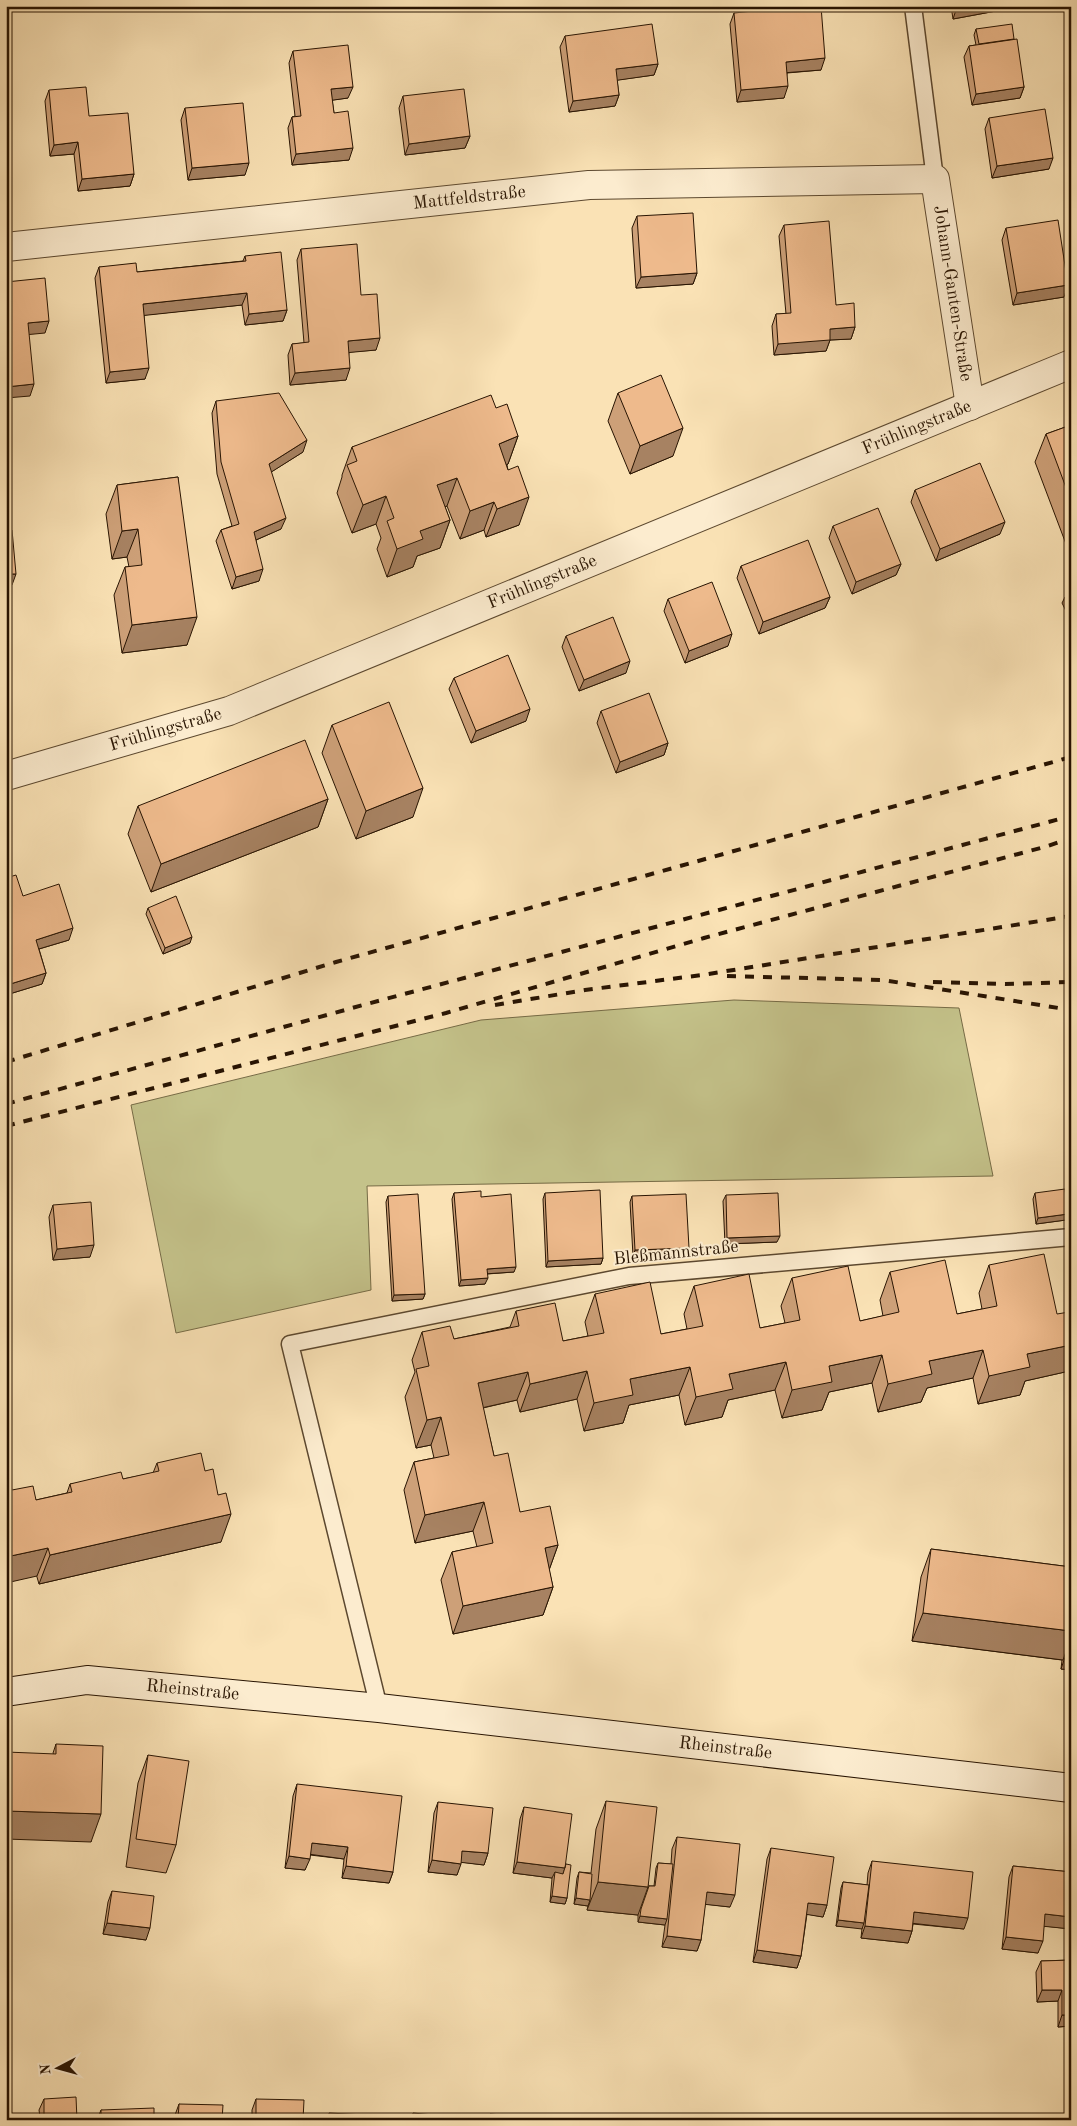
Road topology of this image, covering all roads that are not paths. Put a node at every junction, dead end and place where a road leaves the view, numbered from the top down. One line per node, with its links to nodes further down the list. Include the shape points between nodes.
1 (912, 6): 2 (lane)
2 (935, 179): 3 (street, Mattfeldstraße, via 589,185); 5 (street, Johann-Ganten-Straße)
3 (6, 247)
4 (1071, 364): 5 (street, Frühlingstraße)
5 (970, 406): 6 (street, Frühlingstraße, via 229,711)
6 (6, 776)
7 (1071, 1237): 9 (lane, Bleßmannstraße, via 629,1276 290,1344)
8 (6, 1692): 9 (street, Rheinstraße, via 87,1680)
9 (379, 1708): 10 (street, Rheinstraße)
10 (1071, 1788)

